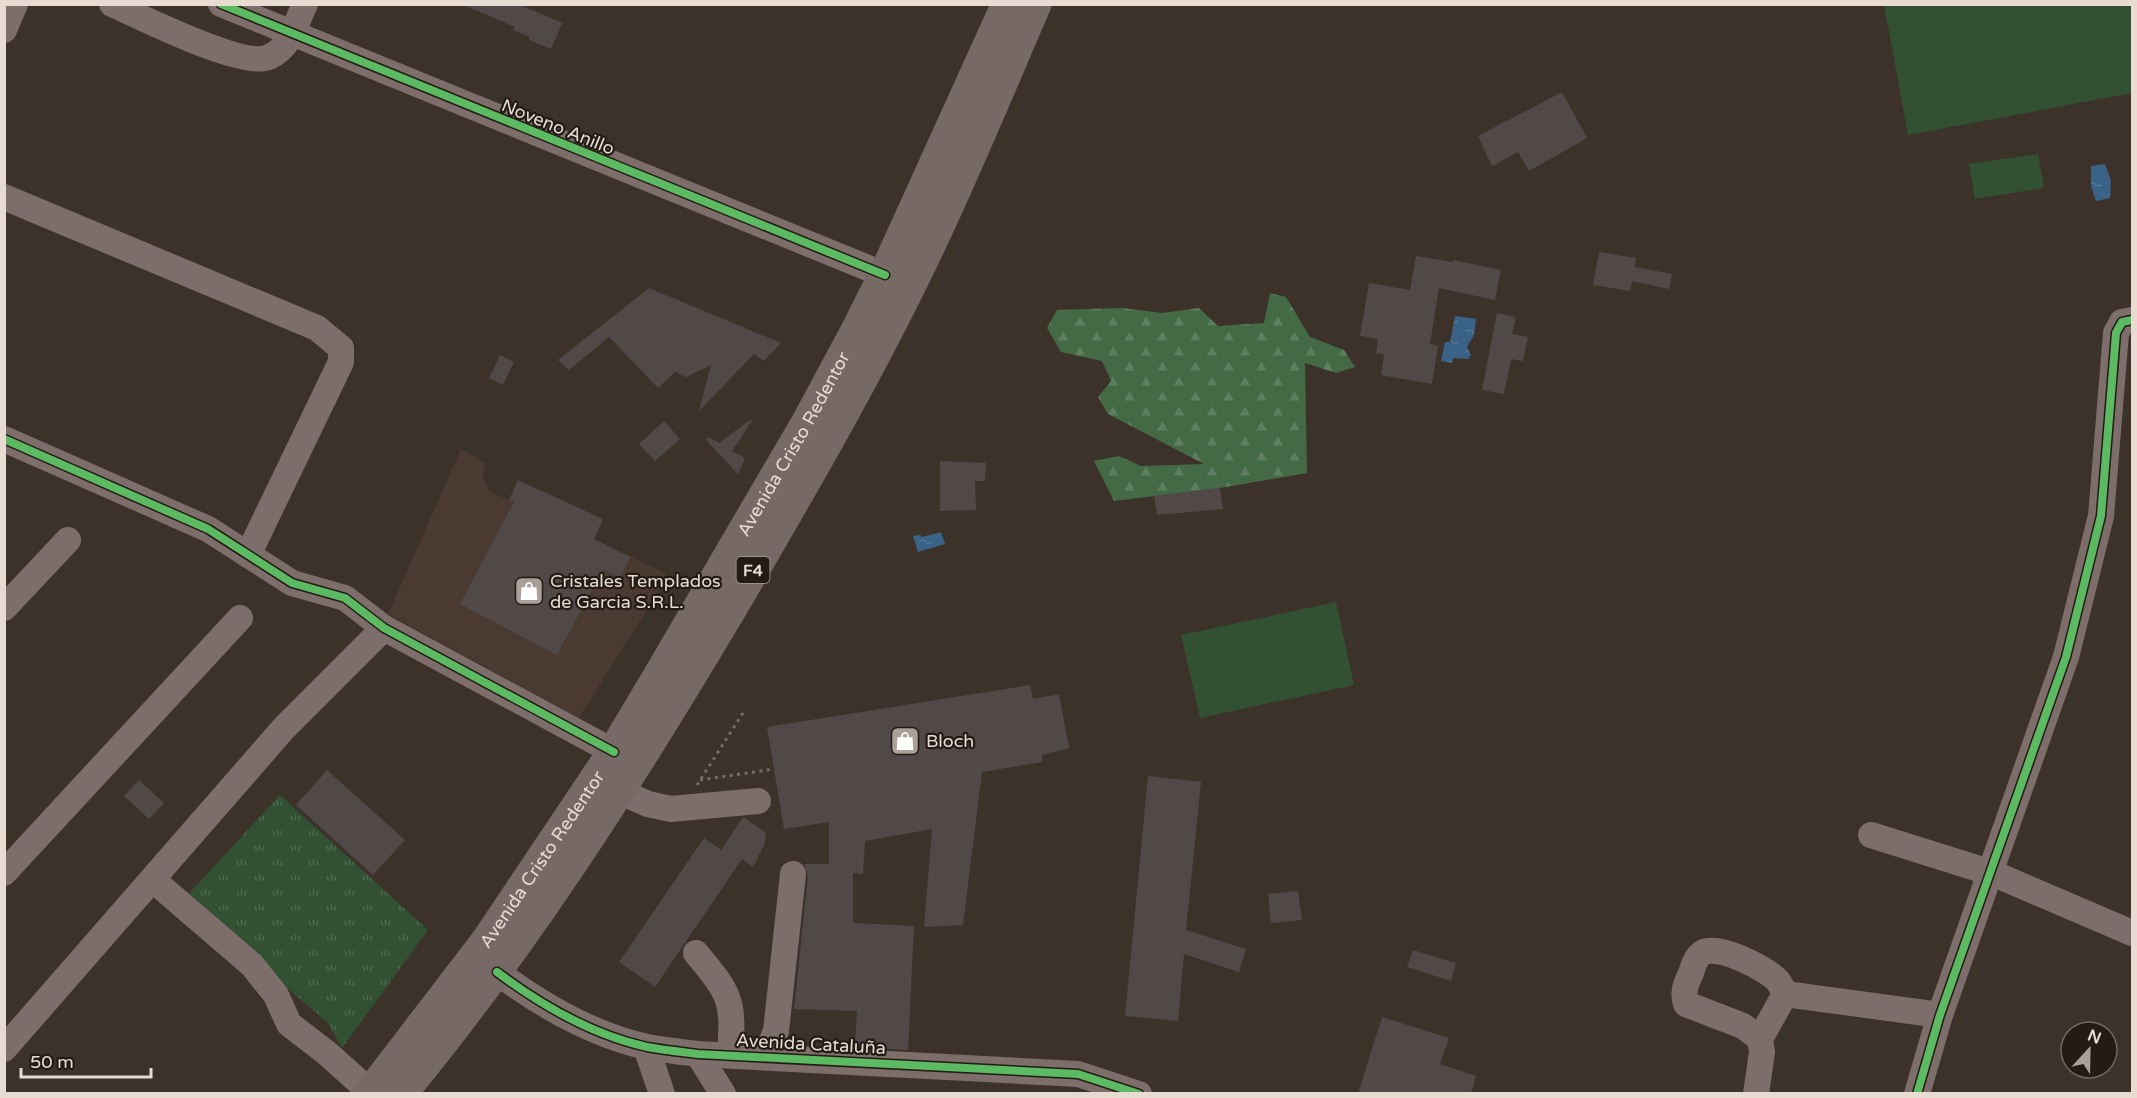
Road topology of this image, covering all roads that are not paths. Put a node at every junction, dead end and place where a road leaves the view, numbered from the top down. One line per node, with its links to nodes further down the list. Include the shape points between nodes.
1 (15, 4): 7 (street)
2 (112, 4): 8 (street, via 225,53 251,59 271,57)
3 (220, 4): 8 (street, Noveno Anillo)
4 (305, 4): 8 (street)
5 (1008, 4): 10 (highway, Avenida Cristo Redentor / F4)
6 (1035, 4): 19 (highway, Avenida Cristo Redentor / F4, via 938,227 839,420)
7 (4, 30)
8 (292, 35): 10 (street, Noveno Anillo)
9 (4, 197): 14 (street, via 317,328 341,348 341,362)
10 (885, 275): 18 (highway, Avenida Cristo Redentor / F4, via 808,422)
11 (2133, 320): 23 (street, via 2122,322 2116,333 2101,516 2066,657)
12 (4, 439): 14 (street, via 208,529)
13 (68, 540): 15 (street)
14 (248, 555): 17 (street, via 292,583 345,598)
15 (4, 608)
16 (240, 618): 22 (street)
17 (384, 628): 18 (street); 25 (street, via 284,728)
18 (614, 752): 37 (highway, Avenida Cristo Redentor / F4)
19 (618, 791): 20 (street, via 648,804 682,808); 28 (highway, Avenida Cristo Redentor / F4)
20 (758, 801)
21 (1870, 835): 23 (street)
22 (4, 873)
23 (1992, 873): 26 (street); 30 (street)
24 (793, 874): 36 (street, via 776,1031)
25 (153, 880): 33 (street); 37 (street, via 252,965 276,995 289,1024)
26 (2133, 933)
27 (696, 954): 35 (street, via 721,984 733,1012)
28 (496, 972): 32 (street, Avenida Cataluña, via 585,1026); 37 (highway, Avenida Cristo Redentor / F4)
29 (1785, 994): 30 (street); 31 (street); 31 (street, via 1779,982 1759,967 1731,955 1709,951 1696,959 1683,995 1686,1004 1743,1026)
30 (1940, 1015): 42 (street)
31 (1760, 1039): 41 (street)
32 (646, 1047): 34 (street, Avenida Cataluña); 38 (street)
33 (4, 1049)
34 (698, 1054): 35 (street, Avenida Cataluña); 39 (street)
35 (730, 1054): 36 (street, Avenida Cataluña)
36 (765, 1056): 40 (street, Avenida Cataluña, via 1078,1074)
37 (380, 1093)
38 (662, 1094)
39 (723, 1094)
40 (1139, 1094)
41 (1756, 1094)
42 (1917, 1094)

